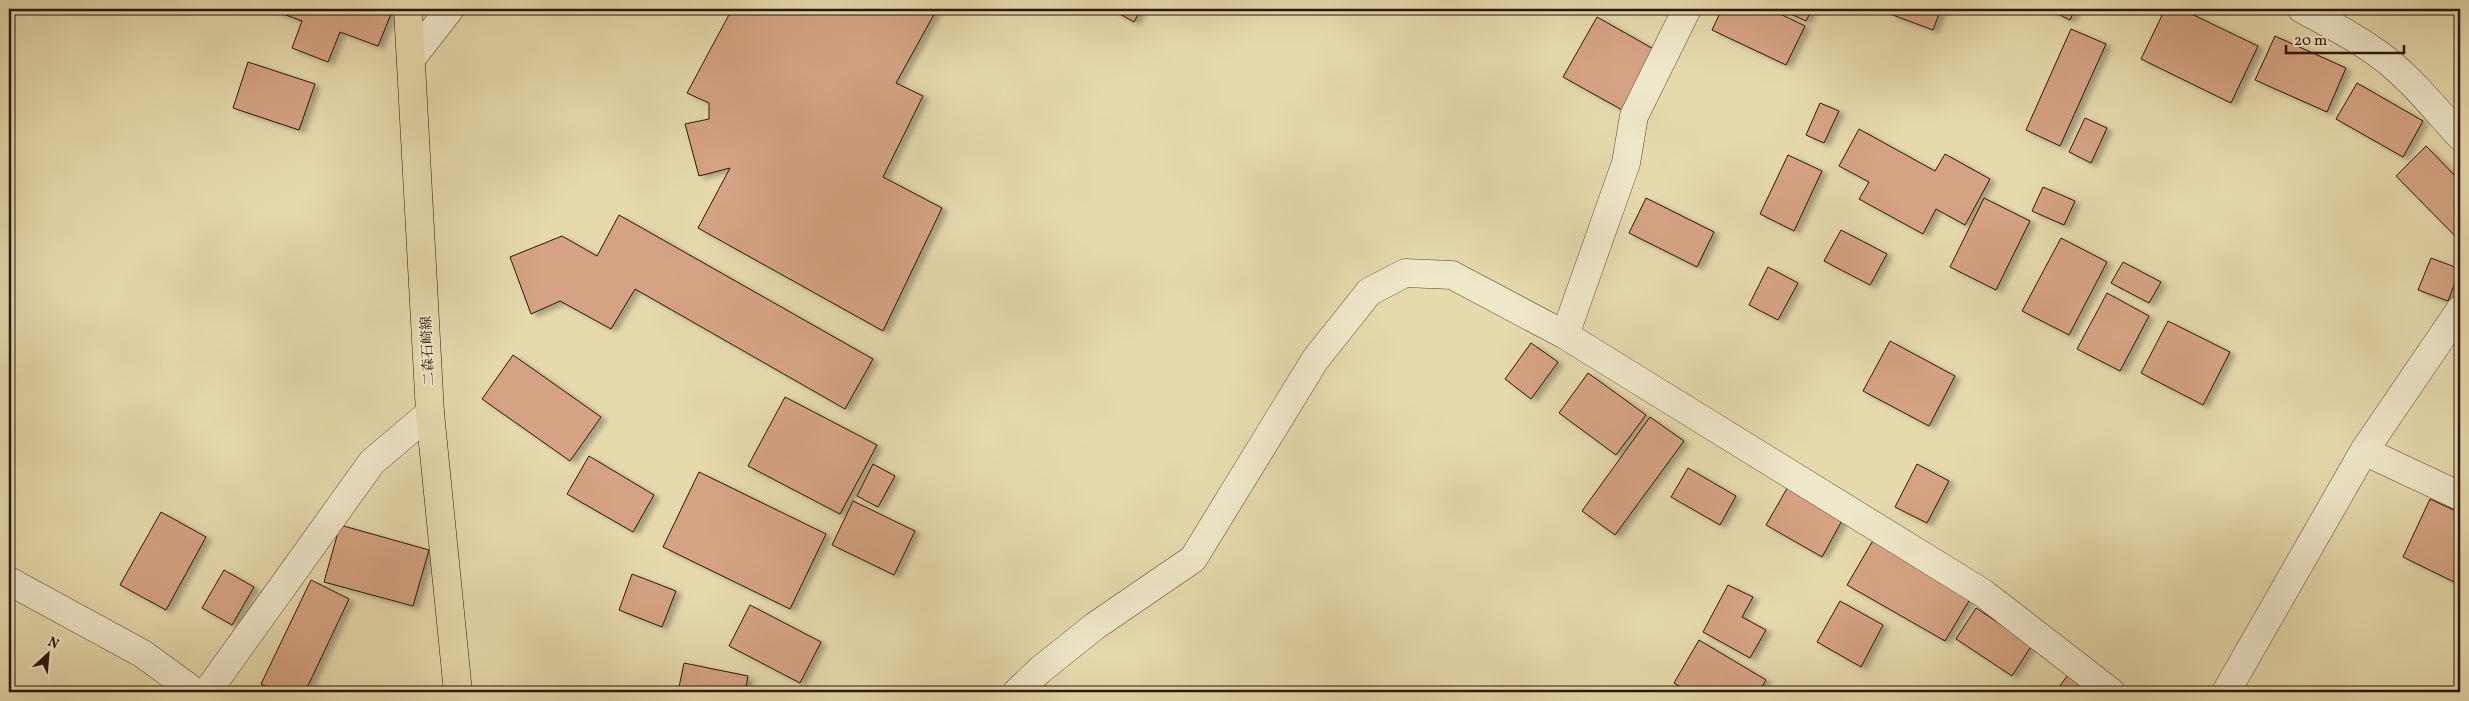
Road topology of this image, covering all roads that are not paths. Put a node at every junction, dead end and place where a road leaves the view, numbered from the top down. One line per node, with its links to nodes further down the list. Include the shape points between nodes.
1 (408, 9): 5 (main road, 二森石崎線)
2 (450, 9): 5 (street)
3 (1687, 9): 8 (street, via 1634,116 1626,163)
4 (2302, 9): 6 (street, via 2385,59 2419,90)
5 (411, 59): 9 (main road, 二森石崎線)
6 (2460, 136)
7 (2460, 310): 10 (street)
8 (1565, 336): 16 (street, via 1452,274 1405,273 1369,292 1315,360 1193,559 1095,626); 17 (street, via 1983,593)
9 (430, 413): 14 (street, via 372,462); 15 (main road, 二森石崎線)
10 (2364, 451): 11 (street); 18 (street)
11 (2460, 496)
12 (9, 582): 13 (street, via 143,654)
13 (195, 692)
14 (207, 692)
15 (458, 692)
16 (1018, 692)
17 (2111, 692)
18 (2226, 692)

